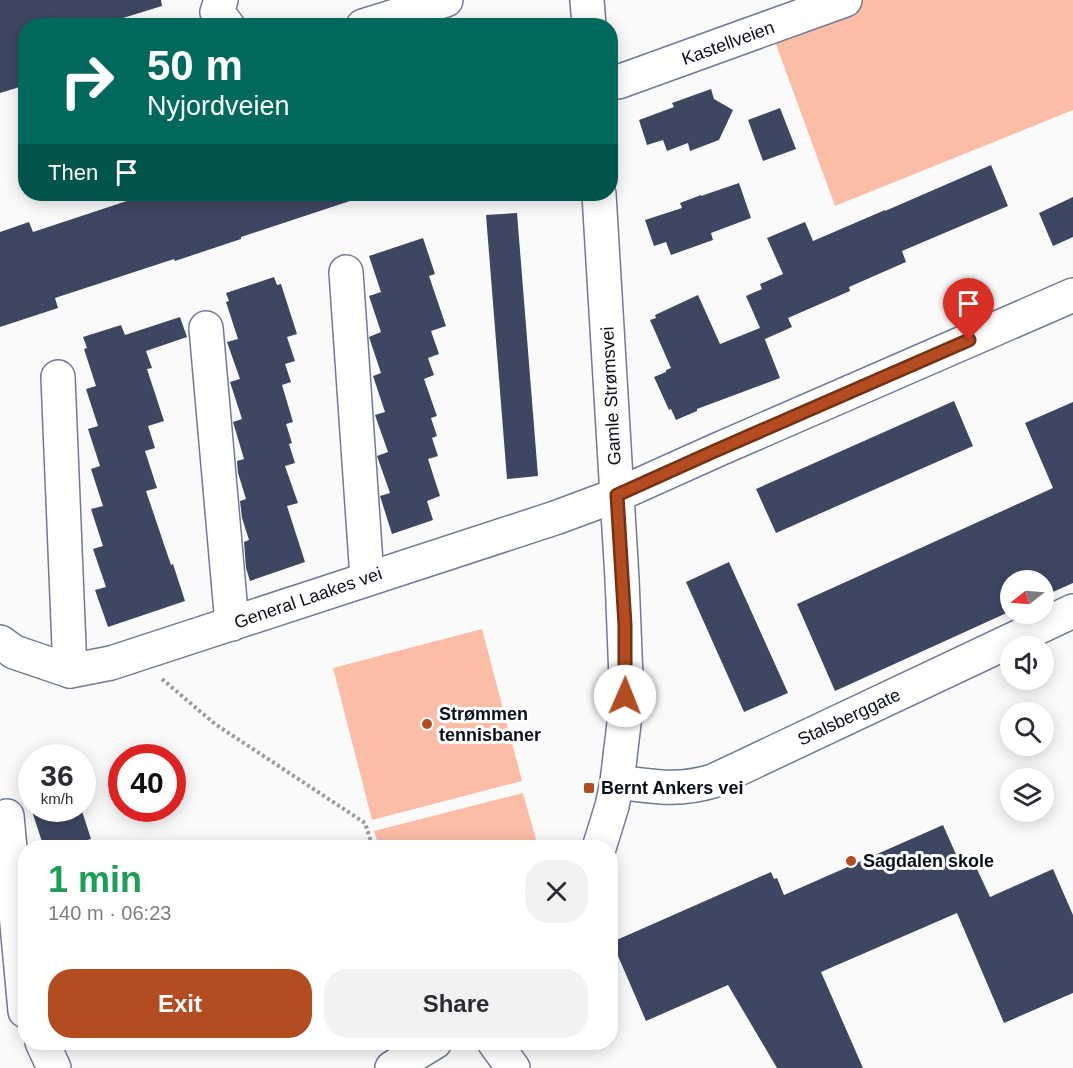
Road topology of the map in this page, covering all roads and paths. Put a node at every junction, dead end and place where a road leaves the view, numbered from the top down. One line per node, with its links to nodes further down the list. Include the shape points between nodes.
1 (220, 0): 5 (street, via 217,12)
2 (446, 0): 6 (street)
3 (587, 0): 7 (street)
4 (846, 0): 8 (street, Kastellveien)
5 (222, 18)
6 (389, 18)
7 (588, 18)
8 (618, 82)
9 (599, 201): 14 (street, Gamle Strømsvei)
10 (346, 272): 15 (street)
11 (1069, 305): 14 (street, General Laakes vei)
12 (206, 328): 17 (street)
13 (58, 377): 20 (street)
14 (617, 495): 15 (street, General Laakes vei); 21 (street, Gamle Strømsvei, via 626,678)
15 (367, 578): 17 (street, General Laakes vei)
16 (1073, 611): 21 (street, Stalsberggate, via 713,781 679,788)
17 (232, 624): 19 (street, General Laakes vei)
18 (0, 642): 20 (street, General Laakes vei, via 14,652)
19 (134, 656): 20 (street, General Laakes vei); 23 (path, via 215,724 365,823)
20 (70, 671)
21 (616, 782): 24 (street, Gamle Strømsvei)
22 (7, 816): 25 (street)
23 (370, 840)
24 (601, 840)
25 (18, 935)
26 (0, 1004): 27 (street)
27 (18, 1009)
28 (46, 1050): 31 (street)
29 (422, 1050): 32 (street)
30 (500, 1050): 33 (street)
31 (54, 1068)
32 (392, 1068)
33 (513, 1068)

